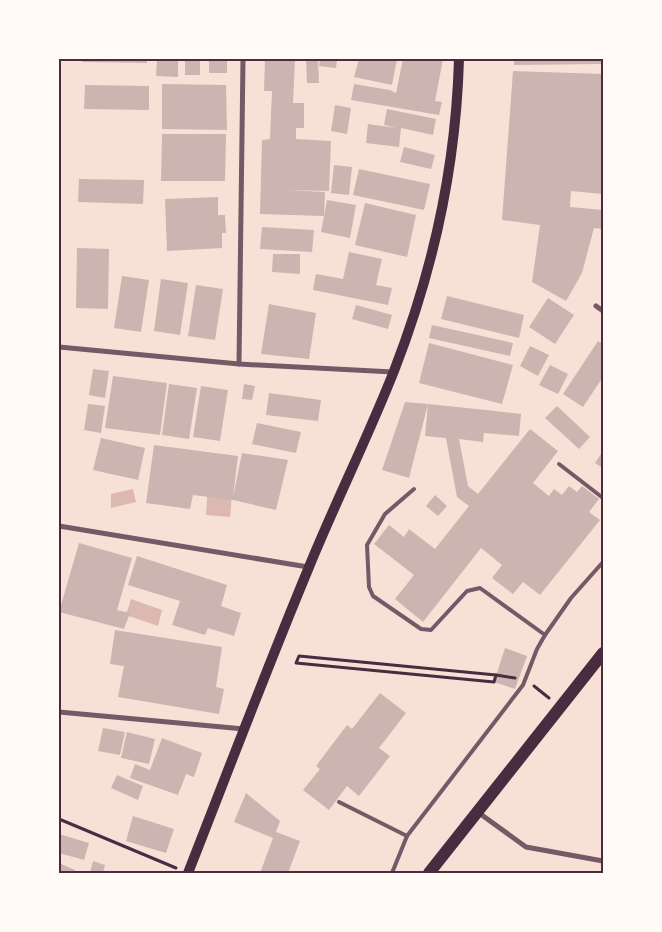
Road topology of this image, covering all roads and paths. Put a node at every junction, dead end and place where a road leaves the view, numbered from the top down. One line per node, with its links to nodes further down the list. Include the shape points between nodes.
1 (243, 59): 6 (street)
2 (459, 59): 7 (main road, via 452,162 446,198 415,312)
3 (596, 306): 4 (street)
4 (603, 311)
5 (59, 347): 6 (street)
6 (239, 364): 7 (street)
7 (393, 372): 13 (main road)
8 (559, 464): 10 (lane)
9 (414, 489): 14 (lane, via 386,514 367,545 369,587 373,596 422,629 431,630 467,591 480,588)
10 (603, 498)
11 (59, 526): 13 (street)
12 (603, 562): 14 (lane, via 571,598)
13 (309, 568): 18 (main road)
14 (545, 635): 22 (lane, via 524,685)
15 (603, 653): 20 (main road)
16 (296, 663): 16 (path, via 494,682 496,675 299,656)
17 (59, 712): 18 (street)
18 (244, 729): 24 (main road)
19 (339, 802): 22 (lane)
20 (478, 812): 23 (street, via 526,847); 26 (main road)
21 (59, 820): 24 (path)
22 (408, 836): 25 (lane)
23 (603, 862)
24 (188, 873)
25 (392, 873)
26 (429, 873)

